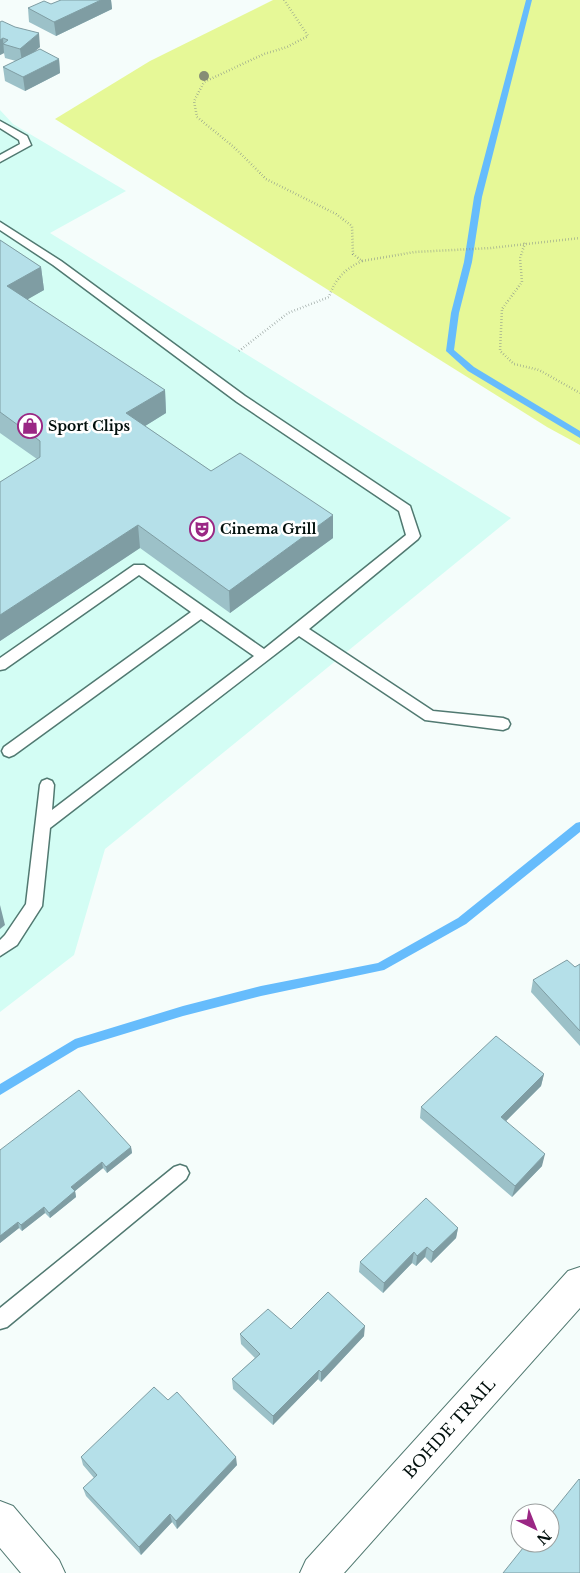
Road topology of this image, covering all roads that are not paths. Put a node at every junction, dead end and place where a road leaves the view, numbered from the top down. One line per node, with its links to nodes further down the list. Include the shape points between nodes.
1 (0, 124): 2 (lane, via 23,138 26,145)
2 (0, 159)
3 (0, 224): 5 (lane, via 241,399 405,509 414,536)
4 (202, 612): 6 (lane); 7 (lane, via 139,568); 9 (lane)
5 (299, 629): 6 (lane); 8 (lane, via 430,716)
6 (264, 656): 11 (lane)
7 (0, 665)
8 (503, 724)
9 (9, 752)
10 (47, 785): 11 (lane)
11 (43, 825): 12 (lane, via 34,906 11,940)
12 (0, 949)
13 (180, 1174): 15 (lane)
14 (580, 1283): 18 (street, BOHDE TRAIL)
15 (0, 1320)
16 (0, 1519): 17 (street)
17 (46, 1573)
18 (319, 1573)

